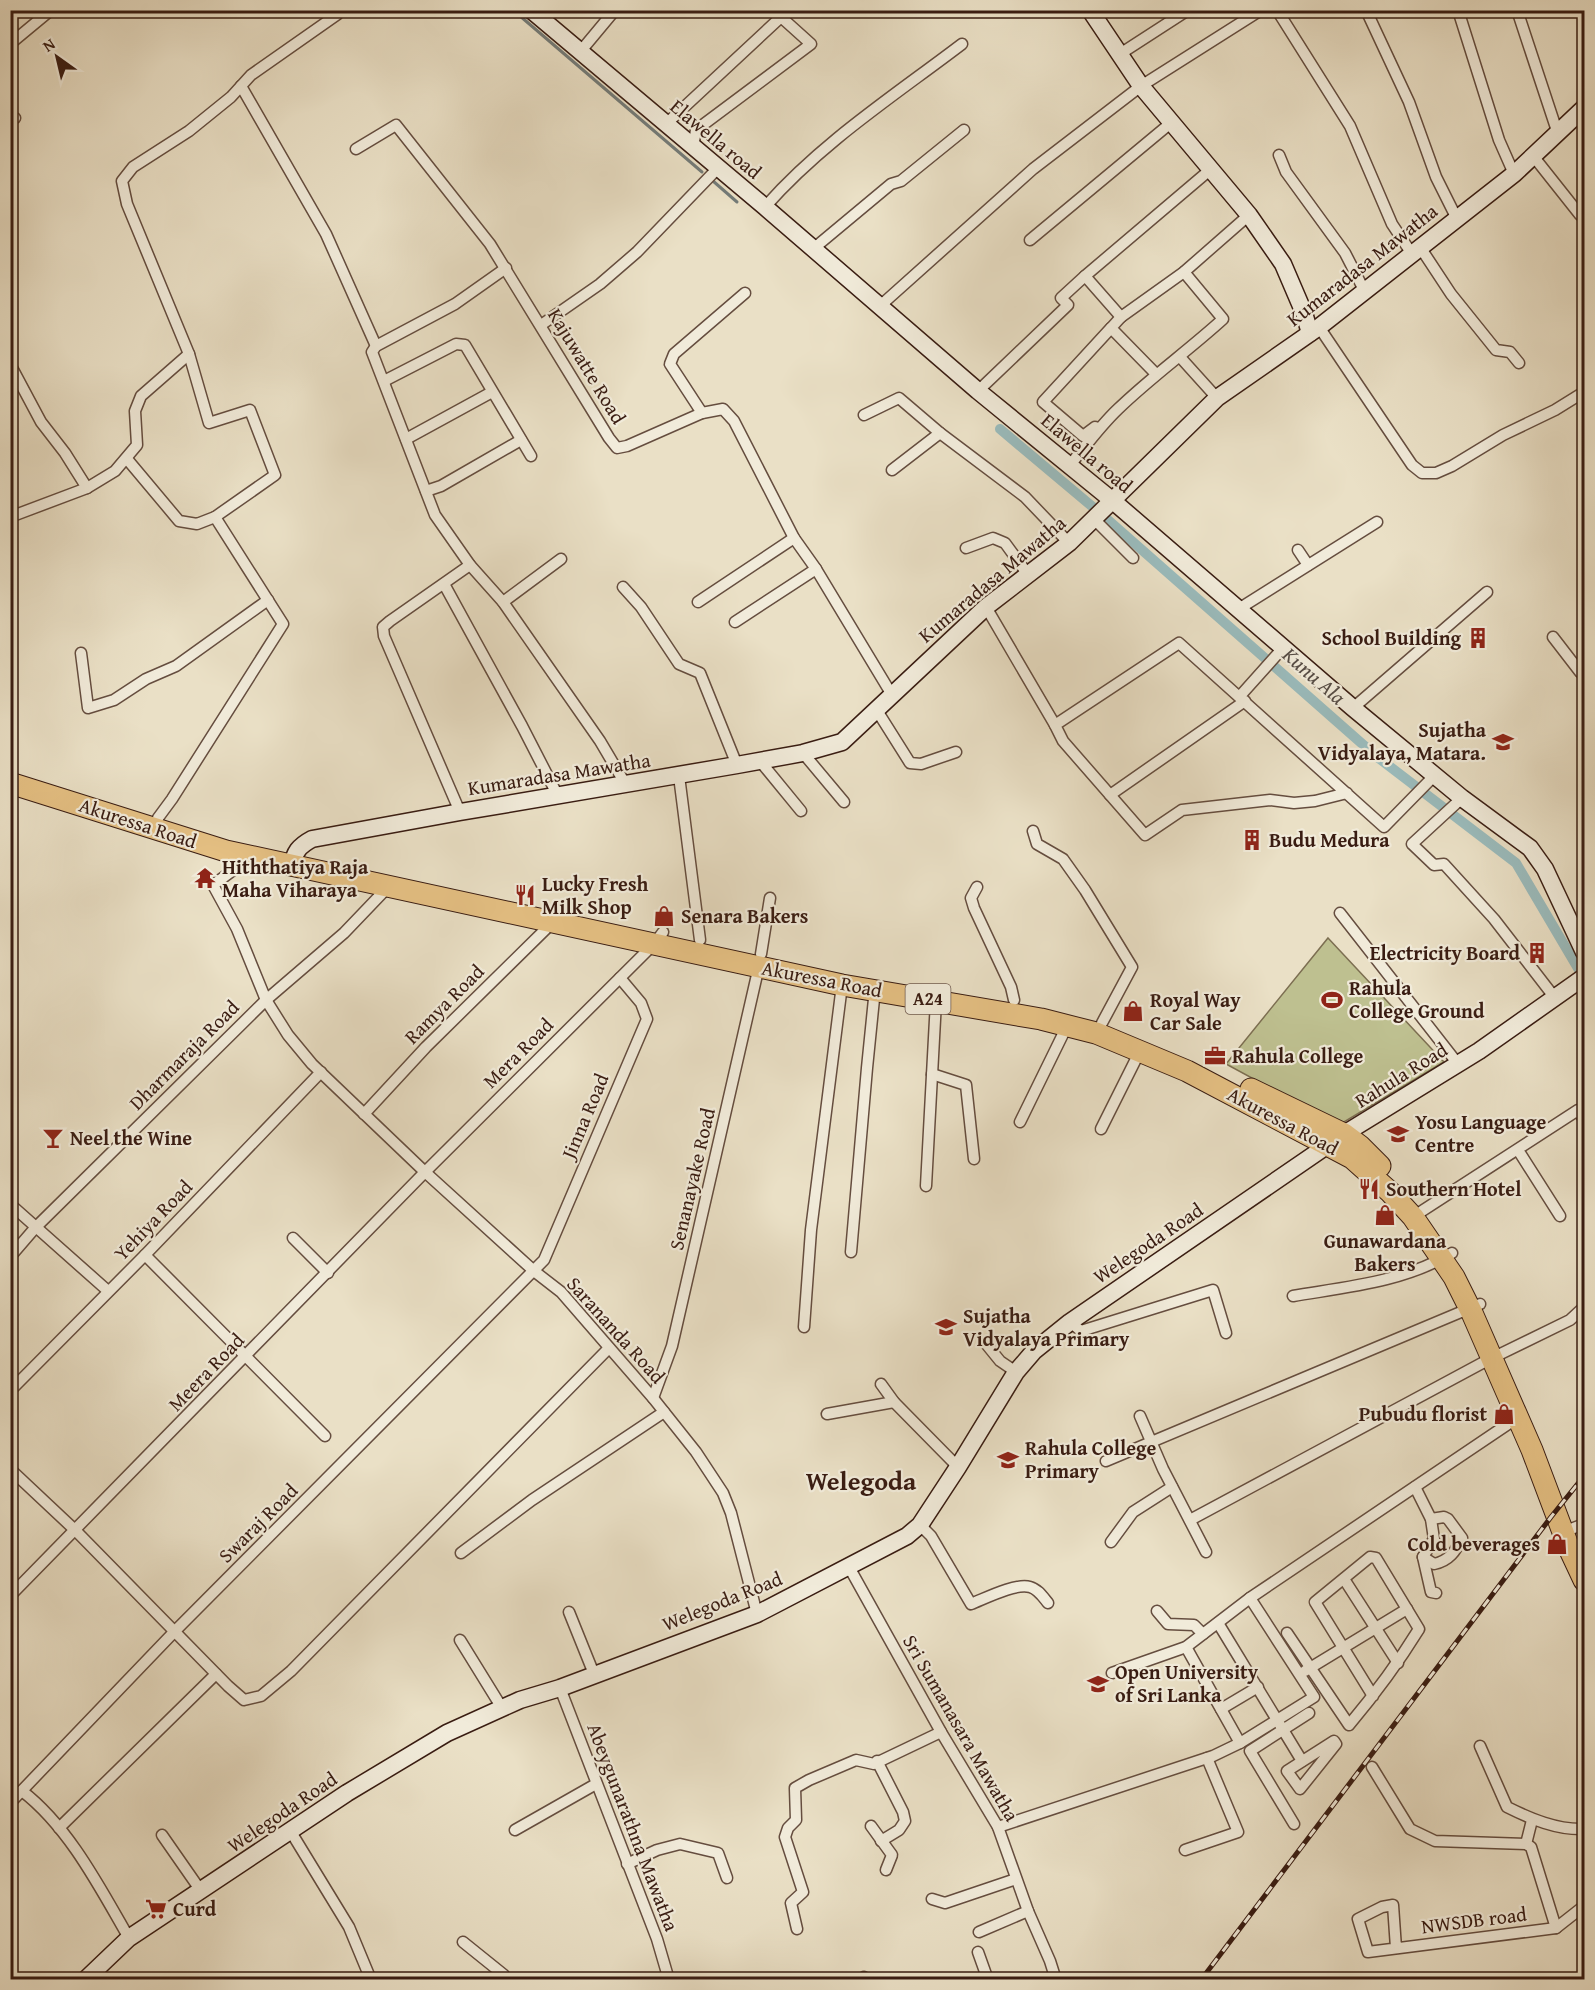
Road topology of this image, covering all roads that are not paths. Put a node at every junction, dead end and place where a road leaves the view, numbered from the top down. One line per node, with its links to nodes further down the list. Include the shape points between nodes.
1 (51, 10): 12 (street)
2 (531, 10): 14 (street, Elawella road)
3 (615, 10): 14 (street)
4 (1090, 10): 15 (street)
5 (1188, 10): 15 (street)
6 (1261, 10): 17 (street)
7 (1277, 10): 36 (street, via 1350,126 1392,224)
8 (1366, 10): 33 (street)
9 (1458, 10): 29 (street, via 1499,140)
10 (1517, 10): 22 (street)
11 (338, 12): 16 (street)
12 (10, 44)
13 (962, 44): 30 (street, via 819,153)
14 (580, 52): 20 (street, Elawella road)
15 (1120, 54): 17 (street)
16 (241, 86): 47 (street, via 326,234); 48 (street, via 189,131 133,167 123,182 123,194)
17 (1142, 86): 19 (street); 42 (street, via 1033,169)
18 (1584, 108): 22 (street, Kumaradasa Mawatha)
19 (1172, 122): 28 (street); 34 (street)
20 (666, 124): 23 (street, Elawella road); 23 (street, via 781,18 810,44 696,130)
21 (964, 130): 35 (street)
22 (1558, 134): 26 (street, Kumaradasa Mawatha)
23 (693, 147): 27 (street, Elawella road)
24 (356, 149): 37 (street, Kajuwatte Road, via 396,125)
25 (1280, 155): 40 (street, via 1286,172 1345,252)
26 (1534, 157): 29 (street, Kumaradasa Mawatha); 31 (street, via 1580,215)
27 (718, 168): 30 (street, Elawella road); 44 (street, via 637,252 600,284)
28 (1211, 169): 32 (street); 39 (street)
29 (1514, 174): 33 (street, Kumaradasa Mawatha)
30 (765, 207): 35 (street, Elawella road)
31 (1584, 213)
32 (1249, 214): 38 (street); 46 (street, via 1283,264)
33 (1457, 219): 36 (street, Kumaradasa Mawatha)
34 (1030, 240)
35 (813, 249): 42 (street, Elawella road)
36 (1416, 250): 40 (street, Kumaradasa Mawatha); 50 (street, via 1496,350 1510,352)
37 (506, 268): 44 (street, Kajuwatte Road); 47 (street, via 455,304)
38 (1184, 272): 43 (street); 49 (street, via 1223,319)
39 (1085, 276): 43 (street); 54 (street, via 1061,298 1068,305)
40 (1364, 290): 46 (street, Kumaradasa Mawatha)
41 (745, 293): 58 (street, via 674,354 670,363)
42 (879, 306): 54 (street, Elawella road)
43 (1121, 316): 45 (street)
44 (541, 325): 58 (street, Kajuwatte Road, via 617,448)
45 (1112, 328): 52 (street); 60 (street, via 1043,402 1083,436 1095,427)
46 (1315, 330): 56 (street, via 1412,465 1422,473 1436,473 1452,466); 57 (street, Kumaradasa Mawatha)
47 (376, 346): 53 (street, via 372,352)
48 (189, 354): 65 (street, via 141,396 135,411 137,445); 72 (street, via 209,423 250,410 275,475)
49 (1180, 357): 52 (street); 57 (street)
50 (1519, 363)
51 (10, 364): 68 (street, via 41,422)
52 (1156, 374): 60 (street)
53 (384, 381): 55 (street, via 456,344 465,345); 62 (street)
54 (978, 391): 66 (street, Elawella road)
55 (492, 392): 62 (street); 63 (street)
56 (1584, 392)
57 (1216, 398): 70 (street, Kumaradasa Mawatha)
58 (702, 413): 75 (street, Kajuwatte Road, via 723,409 734,421)
59 (864, 415): 61 (street, via 899,398)
60 (1100, 430): 66 (street)
61 (940, 433): 67 (street); 76 (street, via 1025,497)
62 (406, 439): 69 (street)
63 (521, 440): 64 (street); 69 (street, via 441,486)
64 (531, 456)
65 (127, 459): 68 (street); 72 (street, via 179,521 197,524)
66 (1070, 465): 70 (street, Elawella road)
67 (892, 470)
68 (87, 488): 71 (street)
69 (426, 490): 81 (street, via 435,514)
70 (1113, 501): 73 (street, Kumaradasa Mawatha); 92 (street, Elawella road)
71 (10, 517)
72 (215, 517): 88 (street)
73 (1094, 519): 76 (street, Kumaradasa Mawatha); 79 (street)
74 (1377, 522): 82 (street)
75 (794, 538): 83 (street, Kajuwatte Road); 90 (street)
76 (1069, 543): 84 (street, Kumaradasa Mawatha)
77 (966, 548): 84 (street, via 993,538 1005,543)
78 (1298, 550): 82 (street)
79 (1133, 558)
80 (561, 559): 89 (street)
81 (470, 565): 85 (street); 89 (street)
82 (1308, 565): 92 (street)
83 (816, 569): 93 (street); 98 (street, Kajuwatte Road)
84 (1029, 576): 91 (street, Kumaradasa Mawatha)
85 (444, 584): 115 (street); 119 (street, via 383,627)
86 (623, 587): 106 (street, via 679,664 700,673)
87 (1487, 592): 100 (street)
88 (268, 600): 96 (street, via 176,666 146,679 114,700 88,708); 120 (street, via 283,624)
89 (503, 602): 111 (street)
90 (698, 602)
91 (986, 607): 98 (street, Kumaradasa Mawatha); 102 (street)
92 (1237, 610): 95 (street, Elawella road)
93 (735, 622)
94 (1553, 637): 97 (street)
95 (1282, 649): 99 (street); 100 (street, Elawella road)
96 (81, 653)
97 (1584, 675)
98 (892, 695): 101 (street, Kumaradasa Mawatha)
99 (1243, 698): 102 (street, via 1179,643); 112 (street); 113 (street)
100 (1353, 708): 108 (street, Elawella road)
101 (876, 709): 103 (street, via 910,763 921,764); 104 (street, Kumaradasa Mawatha, via 842,742)
102 (1055, 725): 113 (street, via 1063,741)
103 (956, 752)
104 (803, 753): 105 (street, Kumaradasa Mawatha); 117 (street)
105 (760, 761): 106 (street, Kumaradasa Mawatha); 118 (street)
106 (737, 765): 109 (street, Kumaradasa Mawatha)
107 (10, 771): 114 (highway, Akuressa Road / A24)
108 (1435, 775): 112 (street, via 1384,827); 116 (street, Elawella road)
109 (679, 776): 111 (street, Kumaradasa Mawatha); 129 (street)
110 (10, 783): 114 (highway, Akuressa Road / A24)
111 (626, 785): 115 (street, Kumaradasa Mawatha)
112 (1347, 793): 113 (street, via 1315,801 1270,800 1182,810 1144,835)
113 (1110, 795)
114 (75, 796): 120 (highway, Akuressa Road / A24); 122 (highway, Akuressa Road / A24, via 186,840)
115 (558, 796): 119 (street, Kumaradasa Mawatha)
116 (1462, 798): 131 (street, Elawella road, via 1530,848 1545,869); 138 (street, via 1412,844 1434,865 1444,864)
117 (844, 801)
118 (801, 811)
119 (460, 812): 123 (street, Kumaradasa Mawatha, via 312,840 301,845)
120 (158, 818): 123 (highway, Akuressa Road / A24)
121 (1034, 831): 142 (street, via 1037,844 1063,860 1085,890 1132,967)
122 (251, 857): 123 (highway, Akuressa Road / A24); 139 (street, Sarananda Road, via 213,885 237,929)
123 (293, 860): 124 (highway, Akuressa Road / A24); 130 (highway, Akuressa Road / A24)
124 (389, 885): 128 (highway, Akuressa Road / A24); 139 (street, Dharmaraja Road, via 344,933)
125 (977, 887): 140 (street, via 970,898)
126 (770, 898): 132 (street, Senanayake Road)
127 (1340, 913): 145 (street)
128 (553, 922): 130 (highway, Akuressa Road / A24); 148 (street, Ramya Road)
129 (700, 940): 130 (highway, Akuressa Road / A24); 132 (highway, Akuressa Road / A24)
130 (648, 941): 132 (highway, Akuressa Road / A24); 134 (street, Mera Road)
131 (1584, 952)
132 (760, 960): 135 (highway, Akuressa Road / A24); 136 (highway, Akuressa Road / A24, via 804,965); 182 (street, Senanayake Road, via 672,1346)
133 (1584, 977): 138 (street, Rahula Road)
134 (620, 978): 155 (street, Mera Road); 166 (street, Jinna Road, via 641,1003 646,1019 544,1260)
135 (842, 985): 137 (highway, Akuressa Road / A24); 173 (street, via 810,1230)
136 (898, 987): 137 (highway, Akuressa Road / A24); 140 (highway, Akuressa Road / A24); 141 (highway, Akuressa Road / A24)
137 (875, 989): 162 (street)
138 (1555, 998): 145 (street, Rahula Road)
139 (266, 1000): 146 (street, Sarananda Road, via 288,1035); 160 (street, Dharmaraja Road)
140 (1014, 1000): 142 (highway, Akuressa Road / A24)
141 (936, 1001): 143 (highway, Akuressa Road / A24); 147 (street)
142 (1102, 1023): 152 (highway, Akuressa Road / A24, via 1192,1060)
143 (1067, 1026): 144 (highway, Akuressa Road / A24); 150 (street)
144 (1140, 1051): 151 (street); 152 (highway, Akuressa Road / A24)
145 (1458, 1064): 152 (street, Rahula Road)
146 (321, 1072): 148 (street, Sarananda Road); 163 (street, Yehiya Road)
147 (932, 1074): 154 (street, via 966,1085); 156 (street)
148 (364, 1114): 155 (street, Sarananda Road)
149 (1584, 1120): 153 (street, via 1578,1110)
150 (1020, 1122)
151 (1101, 1129)
152 (1336, 1140): 158 (highway, Akuressa Road / A24, via 1360,1146); 164 (highway, Akuressa Road / A24); 172 (street, Welegoda Road)
153 (1518, 1150): 158 (street); 159 (street)
154 (974, 1159)
155 (425, 1172): 166 (street, Sarananda Road); 167 (street, Meera Road)
156 (926, 1186)
157 (10, 1204): 160 (street)
158 (1422, 1211): 164 (highway, Akuressa Road / A24)
159 (1560, 1216)
160 (35, 1228): 165 (street, Dharmaraja Road); 168 (street)
161 (293, 1238): 167 (street)
162 (851, 1252)
163 (145, 1255): 168 (street, Yehiya Road); 177 (street)
164 (1447, 1256): 169 (street, via 1379,1281); 170 (highway, Akuressa Road / A24)
165 (10, 1257)
166 (534, 1271): 176 (street, Sarananda Road, via 561,1292); 218 (street, Swaraj Road)
167 (328, 1273): 177 (street, Meera Road)
168 (108, 1291): 181 (street, Yehiya Road)
169 (1293, 1296)
170 (1475, 1306): 178 (highway, Akuressa Road / A24); 189 (street)
171 (1584, 1307): 178 (street, via 1570,1320)
172 (1070, 1322): 174 (street, via 1081,1331 1213,1290); 179 (street, Welegoda Road)
173 (804, 1327)
174 (1226, 1333)
175 (987, 1345): 179 (street)
176 (609, 1348): 182 (street, Sarananda Road); 227 (street, via 291,1671 261,1696 244,1700)
177 (247, 1355): 188 (street); 199 (street, Meera Road)
178 (1497, 1356): 187 (highway, Akuressa Road / A24); 196 (street); 198 (highway, Akuressa Road / A24, via 1539,1434)
179 (1016, 1372): 191 (street, Welegoda Road)
180 (881, 1384): 183 (street)
181 (10, 1391)
182 (653, 1398): 184 (street, Sarananda Road)
183 (894, 1402): 185 (street); 191 (street)
184 (664, 1412): 202 (street, via 532,1500); 215 (street, Sarananda Road, via 723,1493)
185 (827, 1414)
186 (1140, 1416): 189 (street)
187 (1517, 1418): 194 (street); 198 (highway, Akuressa Road / A24)
188 (325, 1436)
189 (1150, 1441): 190 (street); 193 (street)
190 (1106, 1461)
191 (958, 1467): 197 (street, Welegoda Road)
192 (10, 1469): 199 (street)
193 (1172, 1486): 196 (street); 200 (street, via 1133,1512)
194 (1415, 1487): 195 (street); 210 (street)
195 (1431, 1519): 204 (street, via 1434,1539); 204 (street, via 1444,1516 1462,1538 1455,1552 1442,1562 1434,1564)
196 (1190, 1520): 201 (street)
197 (920, 1525): 205 (street, Welegoda Road); 211 (street, via 932,1536 972,1604 1028,1586)
198 (1574, 1528): 203 (highway, Akuressa Road / A24); 207 (highway, Akuressa Road / A24)
199 (76, 1531): 209 (street, Meera Road); 218 (street)
200 (1111, 1542)
201 (1206, 1552)
202 (461, 1553)
203 (1584, 1553)
204 (1423, 1557): 208 (street, via 1431,1592)
205 (849, 1567): 215 (street, Welegoda Road); 236 (street, Sri Sumanasara Mawatha)
206 (1344, 1579): 212 (street, via 1373,1557); 217 (street); 223 (street, via 1315,1602)
207 (1584, 1580)
208 (1436, 1593)
209 (10, 1596)
210 (1250, 1598): 216 (street); 225 (street)
211 (1048, 1603)
212 (1407, 1609): 217 (street); 224 (street, via 1419,1629)
213 (1157, 1611): 220 (street, via 1168,1624 1194,1625)
214 (568, 1612): 228 (street)
215 (757, 1614): 228 (street, Welegoda Road)
216 (1218, 1623): 220 (street); 229 (street)
217 (1375, 1628): 223 (street); 224 (street)
218 (175, 1632): 227 (street); 244 (street, Swaraj Road)
219 (1287, 1633): 225 (street)
220 (1203, 1634): 222 (street)
221 (460, 1640): 232 (street)
222 (1186, 1647): 226 (street); 233 (street)
223 (1343, 1648): 225 (street); 231 (street)
224 (1398, 1663): 231 (street)
225 (1304, 1671): 231 (street, via 1349,1725); 235 (street, via 1314,1697)
226 (1112, 1673)
227 (216, 1674): 250 (street)
228 (594, 1674): 230 (street, Welegoda Road)
229 (1258, 1687): 233 (street); 235 (street)
230 (560, 1688): 232 (street, Welegoda Road); 243 (street, Abeygunarathna Mawatha)
231 (1373, 1696)
232 (502, 1708): 253 (street, Welegoda Road, via 447,1732)
233 (1221, 1709): 237 (street)
234 (1309, 1713): 235 (street)
235 (1280, 1724): 237 (street); 241 (street); 247 (street, via 1250,1751)
236 (941, 1732): 240 (street); 249 (street, Sri Sumanasara Mawatha)
237 (1240, 1743): 239 (street)
238 (1480, 1746): 246 (street, via 1507,1807)
239 (1206, 1758): 249 (street); 257 (street, via 1239,1832)
240 (877, 1761): 255 (street, via 904,1821 899,1830); 267 (street, via 874,1764 856,1760 795,1788 796,1820 785,1837 803,1892 791,1903)
241 (1302, 1761): 241 (street, via 1334,1741 1336,1744 1300,1790 1287,1771)
242 (1372, 1767): 256 (street, via 1410,1829 1435,1840)
243 (596, 1784): 252 (street); 258 (street, Abeygunarathna Mawatha)
244 (22, 1791): 245 (street, Swaraj Road); 250 (street)
245 (10, 1803)
246 (1532, 1820): 251 (street); 256 (street)
247 (1294, 1824)
248 (872, 1826): 255 (street)
249 (998, 1827): 261 (street, Sri Sumanasara Mawatha)
250 (59, 1828): 269 (street)
251 (1584, 1829)
252 (514, 1830)
253 (291, 1832): 262 (street, Welegoda Road); 274 (street, via 349,1927)
254 (162, 1835): 262 (street)
255 (881, 1841): 259 (street, via 892,1855)
256 (1526, 1844): 266 (street, NWSDB road, via 1531,1848)
257 (1185, 1850)
258 (627, 1864): 260 (street, via 680,1844 718,1853); 276 (street, Abeygunarathna Mawatha)
259 (886, 1870)
260 (727, 1878)
261 (1016, 1879): 263 (street, via 945,1903); 265 (street, Sri Sumanasara Mawatha)
262 (201, 1891): 269 (street, Welegoda Road)
263 (932, 1899)
264 (1584, 1906): 266 (street, NWSDB road)
265 (1028, 1911): 268 (street); 278 (street, Sri Sumanasara Mawatha)
266 (1556, 1928): 271 (street, NWSDB road)
267 (797, 1929)
268 (979, 1932)
269 (129, 1938): 273 (street, Welegoda Road)
270 (463, 1942): 275 (street)
271 (1396, 1948): 271 (street, NWSDB road, via 1368,1952 1358,1919 1393,1905)
272 (978, 1952): 277 (street)
273 (85, 1980)
274 (371, 1980)
275 (507, 1980)
276 (669, 1980)
277 (988, 1980)
278 (1056, 1980)

